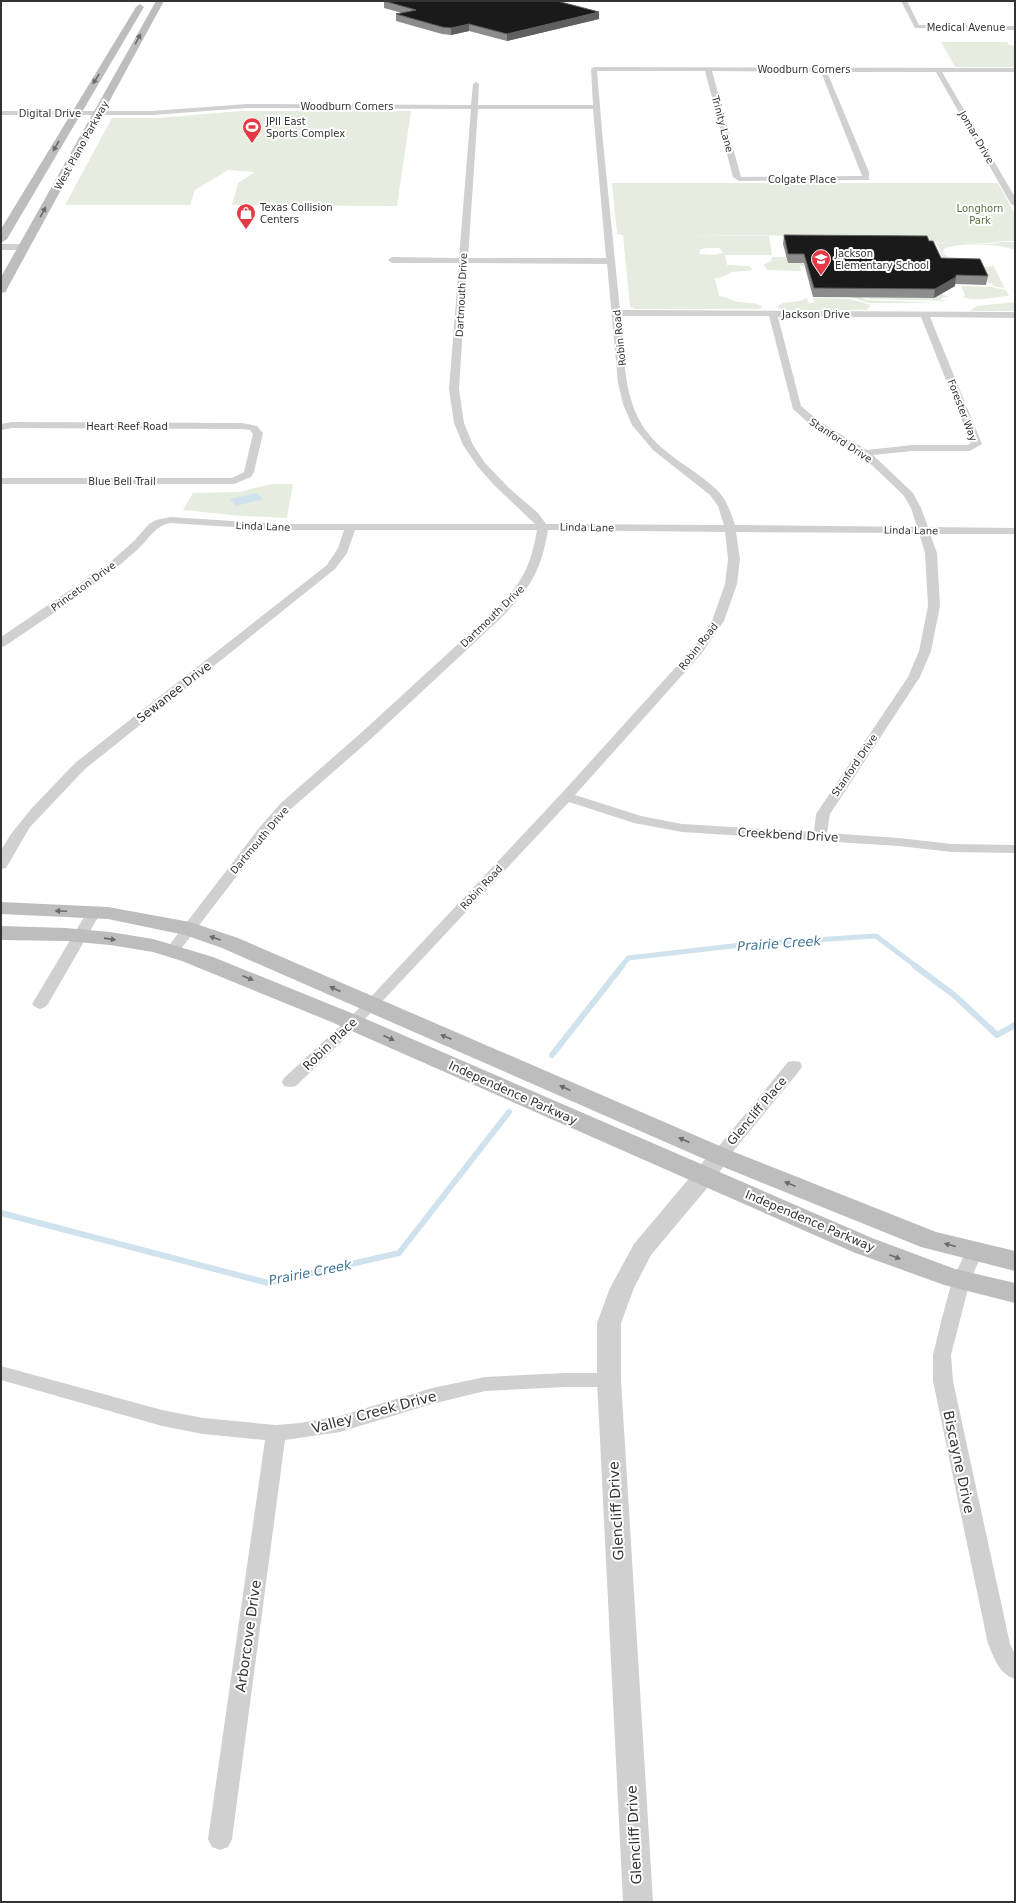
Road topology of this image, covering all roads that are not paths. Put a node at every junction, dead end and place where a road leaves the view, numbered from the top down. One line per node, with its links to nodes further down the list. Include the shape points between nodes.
1 (904, 1): 4 (street, Medical Avenue, via 917,27)
2 (142, 3): 3 (main road); 14 (main road, West Plano Parkway, one-way to 14)
3 (159, 3): 15 (main road, West Plano Parkway, one-way to 3)
4 (1015, 28)
5 (594, 69): 6 (street, Woodburn Corners); 12 (street, Robin Road)
6 (708, 69): 7 (street, Woodburn Corners); 18 (street, Trinity Lane, via 736,176)
7 (823, 69): 8 (street, Woodburn Corners); 18 (street, Colgate Place, via 866,178)
8 (938, 70): 9 (street, Woodburn Corners); 19 (street, Jomar Drive)
9 (1015, 70)
10 (476, 84): 11 (street, Dartmouth Drive)
11 (473, 106): 12 (street, Woodburn Corners); 15 (street, Woodburn Corners, via 247,106 164,113); 24 (street, Dartmouth Drive)
12 (596, 107): 25 (street, Robin Road)
13 (1, 113): 14 (street, Digital Drive)
14 (76, 113): 15 (street, Digital Drive); 16 (main road, West Plano Parkway, one-way to 16)
15 (98, 113): 17 (main road, West Plano Parkway)
16 (42, 171): 17 (main road); 20 (main road, West Plano Parkway)
17 (66, 171): 22 (main road, West Plano Parkway, one-way to 17)
18 (739, 179)
19 (1015, 204)
20 (1, 239)
21 (1, 246): 22 (street)
22 (24, 247): 26 (main road, West Plano Parkway)
23 (392, 260): 24 (street)
24 (463, 260): 25 (street); 37 (street, Dartmouth Drive, via 454,389 458,422 477,460 518,503 538,517)
25 (610, 261): 27 (street, Robin Road)
26 (1, 289)
27 (616, 312): 28 (street, Jackson Drive); 38 (street, Robin Road, via 623,383 628,404 637,424 657,448 714,493 723,506)
28 (772, 314): 29 (street, Jackson Drive); 32 (street, Stanford Drive, via 796,407 816,424)
29 (926, 315): 30 (street, Jackson Drive); 32 (street, Forester Way, via 978,444 970,448 912,448)
30 (1015, 315)
31 (1, 427): 33 (street, Heart Reef Road, via 12,425 253,428 258,433 249,472)
32 (865, 453): 39 (street, Stanford Drive, via 908,495 916,508)
33 (242, 478): 34 (street, Blue Bell Trail, via 227,481)
34 (1, 481)
35 (160, 522): 36 (street, Linda Lane, via 170,520 278,527); 41 (street, Princeton Drive, via 152,526 138,543 111,567)
36 (351, 526): 37 (street, Linda Lane); 45 (street, Sewanee Drive, via 340,558 331,567 80,766 46,800 17,836)
37 (543, 527): 38 (street, Linda Lane); 48 (street, Dartmouth Drive, via 535,566 529,580 518,594 367,735 286,806)
38 (730, 528): 39 (street, Linda Lane); 42 (street, Robin Road, via 734,559 731,584 718,621 698,650)
39 (923, 530): 40 (street, Linda Lane); 43 (street, Stanford Drive, via 931,553 934,588 934,606 925,651 914,677 823,814)
40 (1015, 531)
41 (1, 643)
42 (566, 797): 43 (street, Creekbend Drive, via 639,820 682,828); 53 (street, Robin Road)
43 (820, 836): 44 (street, Creekbend Drive, via 952,848)
44 (1015, 849)
45 (1, 864)
46 (1, 908): 47 (main road, Independence Parkway, one-way to 46)
47 (94, 912): 48 (main road, Independence Parkway, via 134,917); 50 (street)
48 (190, 929): 51 (street, Dartmouth Drive); 53 (main road, Independence Parkway, one-way to 48, via 253,953)
49 (1, 933): 50 (main road, Independence Parkway)
50 (79, 935): 51 (main road, Independence Parkway, one-way to 51); 52 (street)
51 (172, 951): 54 (main road, Independence Parkway, one-way to 54, via 237,973)
52 (40, 1004)
53 (370, 1005): 54 (street, Robin Place); 57 (main road, Independence Parkway, one-way to 53)
54 (353, 1022): 56 (street, Robin Place); 58 (main road, Independence Parkway, one-way to 58)
55 (794, 1066): 57 (street, Glencliff Place)
56 (290, 1082)
57 (720, 1156): 58 (street, Glencliff Drive); 59 (main road, Independence Parkway, one-way to 57, via 930,1240)
58 (705, 1176): 61 (main road, Independence Parkway, one-way to 61, via 840,1235); 64 (street, Glencliff Drive, via 642,1250 622,1288 609,1323)
59 (974, 1252): 60 (main road, Independence Parkway); 61 (street, Biscayne Drive)
60 (1015, 1261)
61 (961, 1280): 62 (main road, Independence Parkway); 66 (street, Biscayne Drive, via 942,1355 943,1381 999,1644 1006,1661)
62 (1015, 1294)
63 (1, 1373): 65 (street, Valley Creek Drive, via 162,1418 203,1426)
64 (609, 1380): 65 (street, Valley Creek Drive, via 485,1384 432,1396 340,1424); 68 (street, Glencliff Drive)
65 (276, 1433): 67 (street, Arborcove Drive)
66 (1015, 1669)
67 (220, 1839)
68 (638, 1902)

